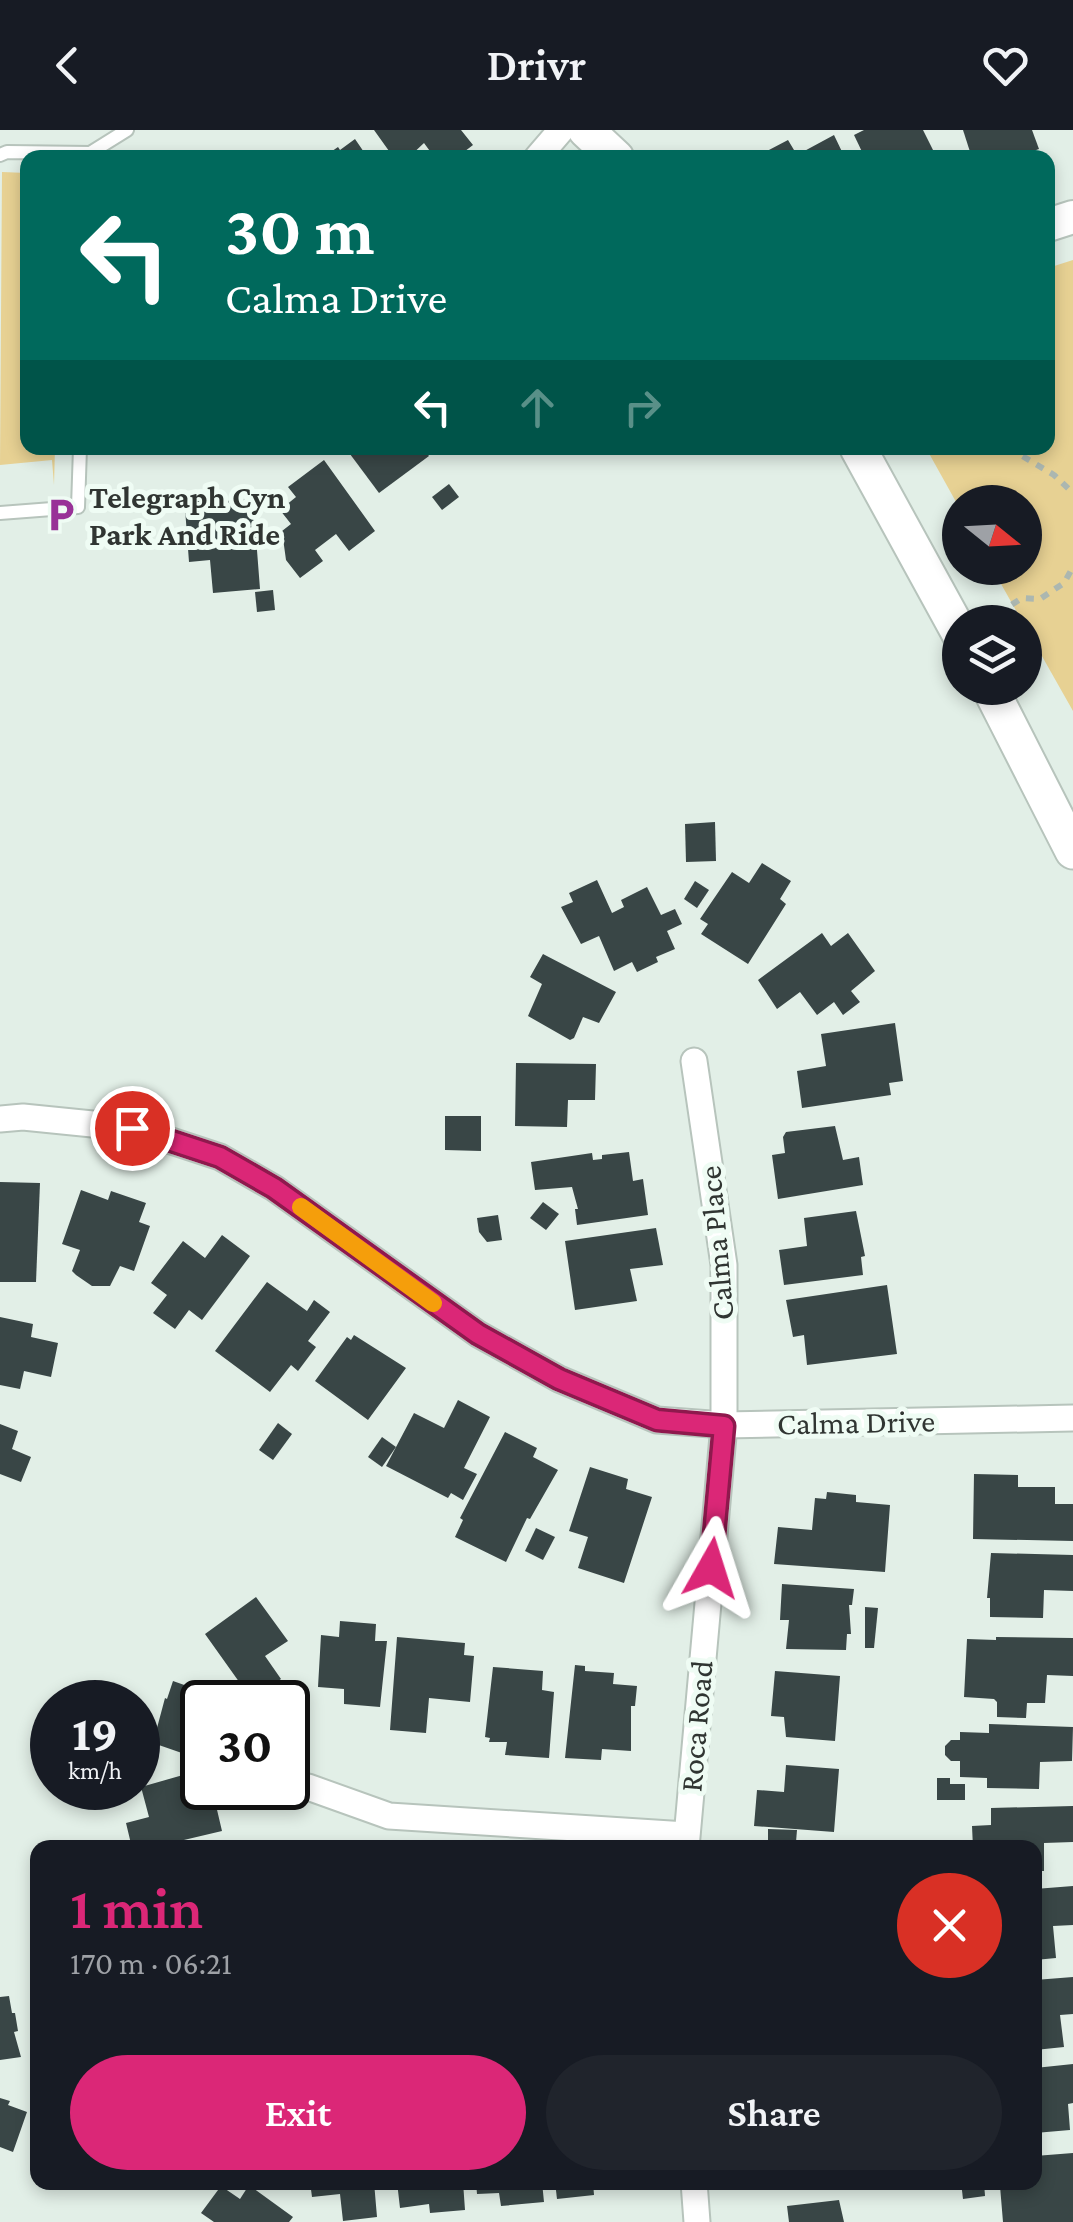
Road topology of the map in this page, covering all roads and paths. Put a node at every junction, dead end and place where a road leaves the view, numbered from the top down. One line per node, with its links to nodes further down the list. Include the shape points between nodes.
1 (128, 130): 4 (lane)
2 (562, 130): 5 (street)
3 (586, 130): 6 (main road)
4 (99, 150)
5 (543, 150)
6 (607, 150)
7 (80, 455): 11 (lane, via 78,507)
8 (862, 455): 14 (main road)
9 (1021, 455): 10 (path)
10 (1073, 493)
11 (0, 513)
12 (1073, 567): 13 (path)
13 (1068, 583): 15 (path, via 1040,600 1022,598)
14 (944, 605)
15 (1011, 605)
16 (999, 705): 17 (main road)
17 (1073, 851)
18 (694, 1061): 21 (street, Calma Place, via 724,1265)
19 (0, 1119): 21 (street, Calma Drive, via 132,1128 220,1157 478,1334 559,1379 657,1420)
20 (1073, 1418): 21 (street, Calma Drive)
21 (724, 1426): 24 (street, Roca Road)
22 (310, 1788): 23 (street, via 389,1816)
23 (674, 1840)
24 (686, 1840)
25 (695, 2190): 26 (street)
26 (697, 2222)

